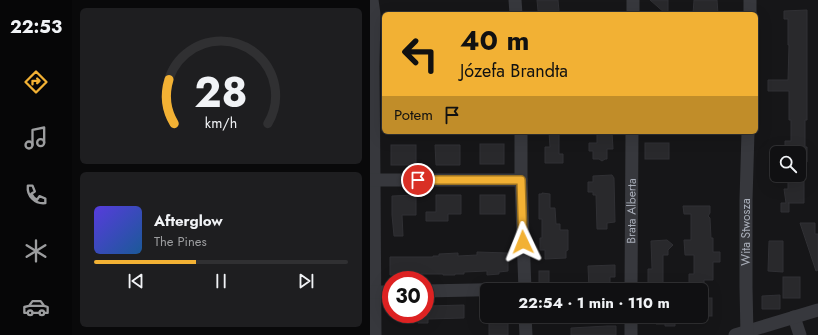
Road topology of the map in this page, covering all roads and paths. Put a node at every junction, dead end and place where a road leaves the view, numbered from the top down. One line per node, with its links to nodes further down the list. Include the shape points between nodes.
1 (372, 0): 8 (street)
2 (515, 0): 5 (street)
3 (633, 0): 6 (street)
4 (750, 0): 7 (street)
5 (516, 12)
6 (633, 12)
7 (750, 12)
8 (376, 67): 12 (street)
9 (521, 134): 13 (street)
10 (632, 134): 15 (street, Brata Alberta)
11 (748, 134): 23 (street, Wita Stwosza)
12 (372, 180): 13 (street); 18 (street)
13 (521, 180): 14 (street)
14 (525, 283)
15 (631, 283)
16 (480, 290): 17 (street)
17 (434, 291)
18 (372, 292): 24 (street)
19 (818, 310): 20 (street)
20 (794, 317): 23 (street); 27 (street)
21 (525, 323): 25 (street)
22 (631, 323): 26 (street)
23 (743, 334)
24 (375, 335)
25 (526, 335)
26 (631, 335)
27 (800, 335)

